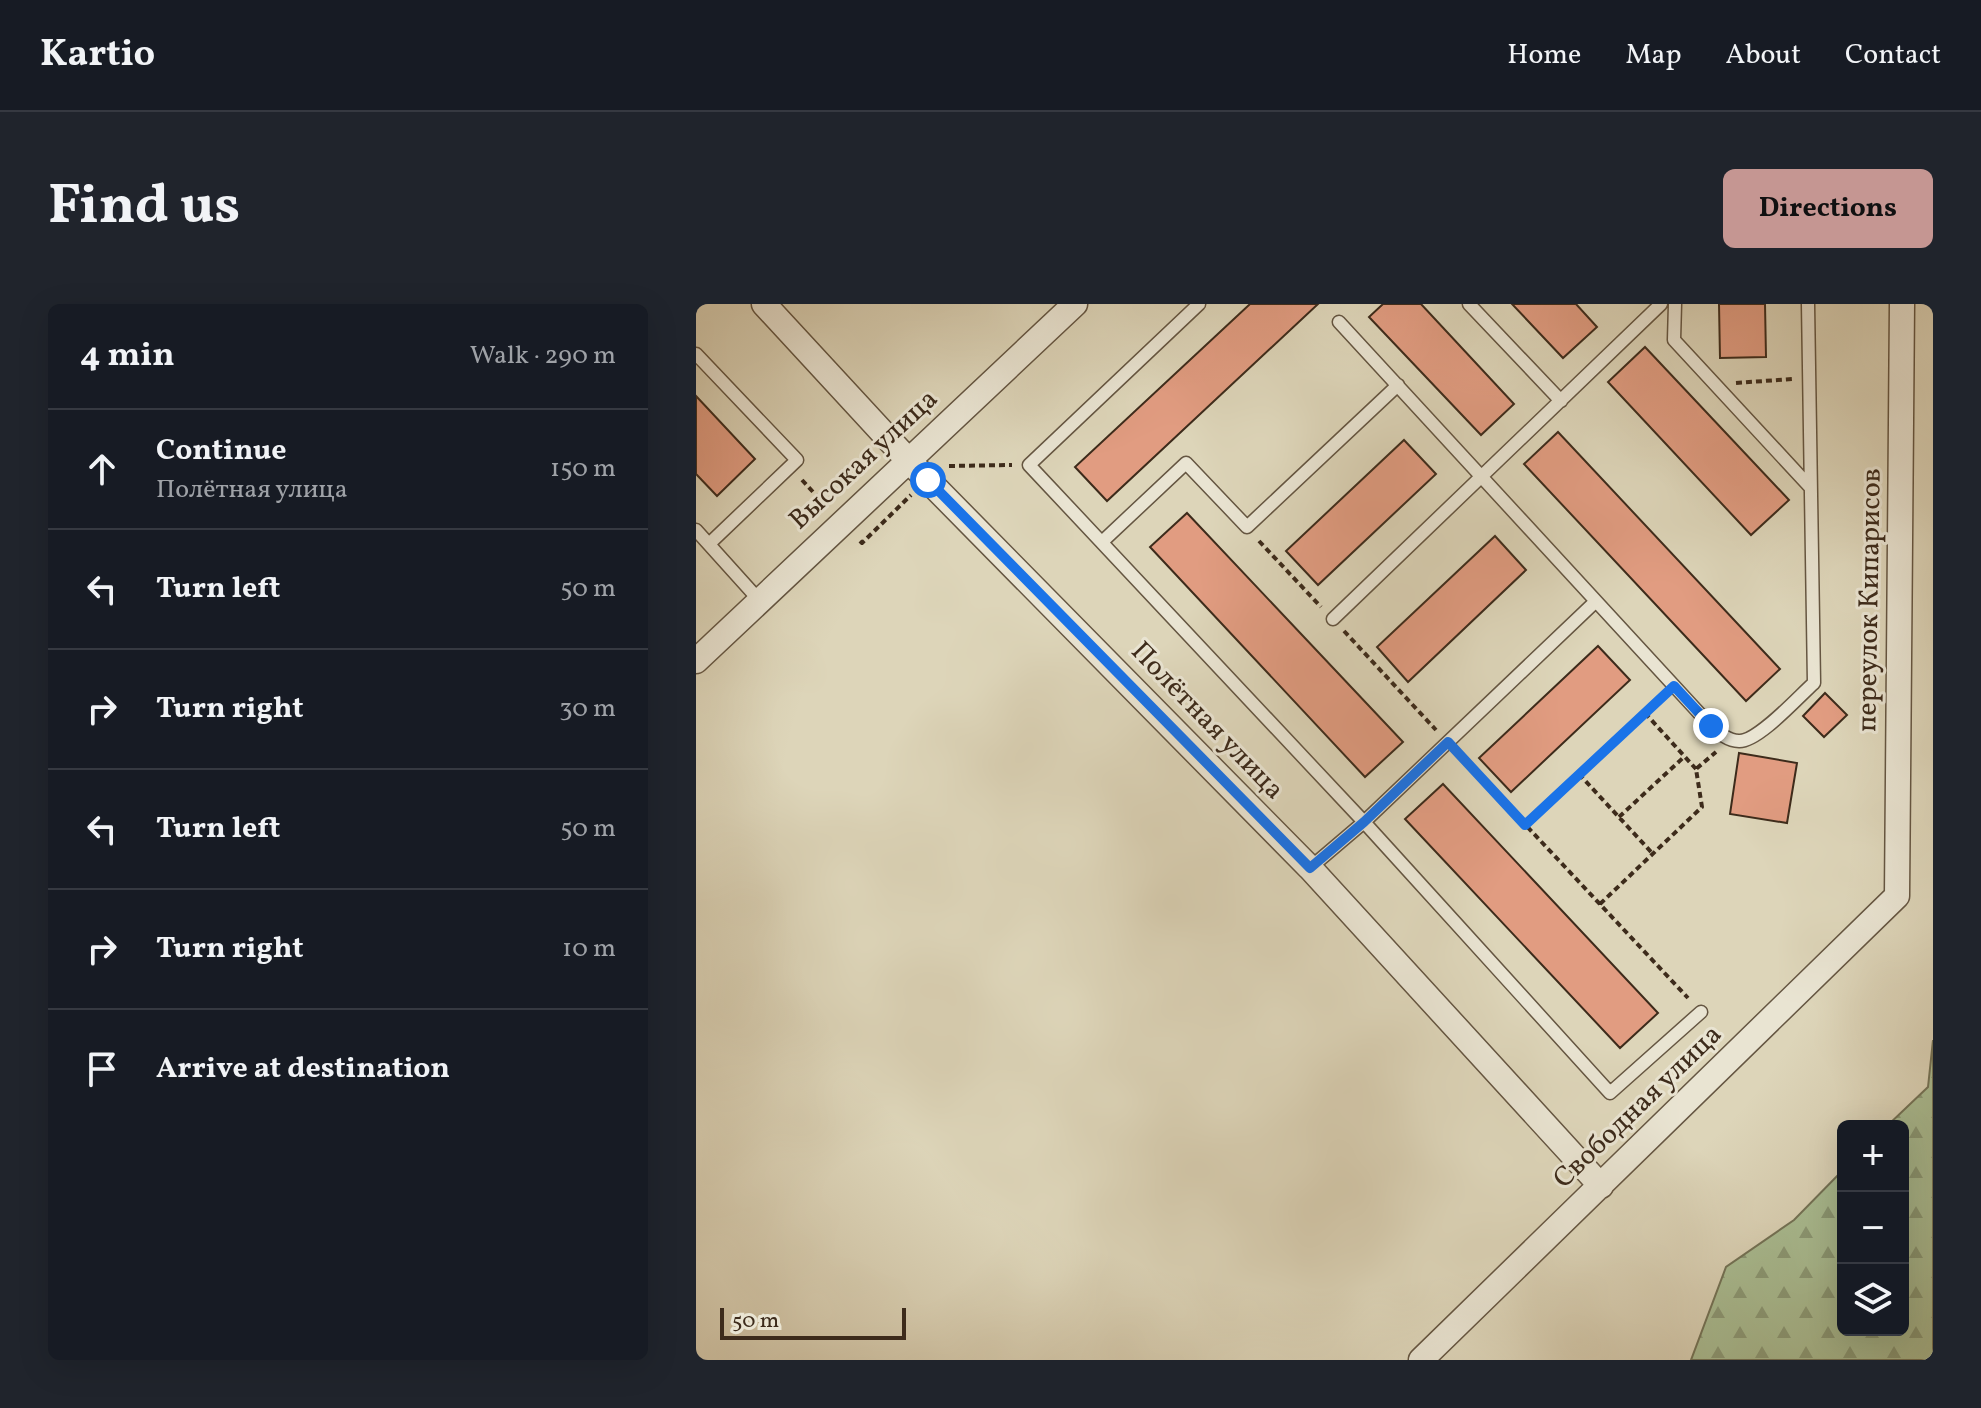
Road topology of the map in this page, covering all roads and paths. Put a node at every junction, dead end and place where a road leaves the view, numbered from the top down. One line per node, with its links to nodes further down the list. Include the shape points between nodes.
1 (764, 304): 15 (street, Полётная улица)
2 (1075, 304): 15 (street, Высокая улица)
3 (1199, 304): 20 (lane, via 1029,465)
4 (1469, 304): 14 (lane)
5 (1661, 304): 14 (lane)
6 (1675, 304): 12 (lane, via 1674,340)
7 (1808, 304): 11 (lane)
8 (1902, 304): 38 (street, переулок Кипарисов)
9 (1339, 322): 13 (lane)
10 (696, 354): 21 (lane, via 797,460)
11 (1809, 378): 12 (path); 17 (lane)
12 (1714, 384): 17 (lane)
13 (1398, 385): 16 (lane); 18 (lane)
14 (1561, 401): 16 (lane)
15 (908, 460): 22 (street, Высокая улица); 37 (street, Полётная улица)
16 (1481, 476): 23 (lane); 24 (lane)
17 (1810, 487): 28 (lane, via 1814,683 1751,739)
18 (1247, 527): 20 (lane, via 1186,463); 24 (path)
19 (696, 530): 21 (lane)
20 (1103, 541): 34 (lane)
21 (709, 544): 22 (lane)
22 (759, 600): 25 (street, Высокая улица)
23 (1595, 602): 26 (lane); 29 (lane)
24 (1333, 619): 29 (path)
25 (696, 661)
26 (1674, 686): 27 (path); 28 (lane, via 1711,726)
27 (1645, 713): 30 (path); 32 (path)
28 (1731, 739): 31 (path)
29 (1448, 742): 34 (lane); 35 (path)
30 (1685, 756): 31 (path); 33 (path)
31 (1696, 769): 36 (path, via 1702,807)
32 (1579, 774): 33 (path); 35 (path)
33 (1619, 817): 36 (path)
34 (1364, 822): 37 (lane); 40 (lane, via 1610,1093)
35 (1525, 825): 39 (path)
36 (1653, 854): 39 (path)
37 (1310, 868): 41 (street, Полётная улица)
38 (1897, 896): 41 (street, Свободная улица)
39 (1600, 904): 40 (path)
40 (1701, 1012)
41 (1601, 1186): 42 (street, Свободная улица)
42 (1421, 1360)

